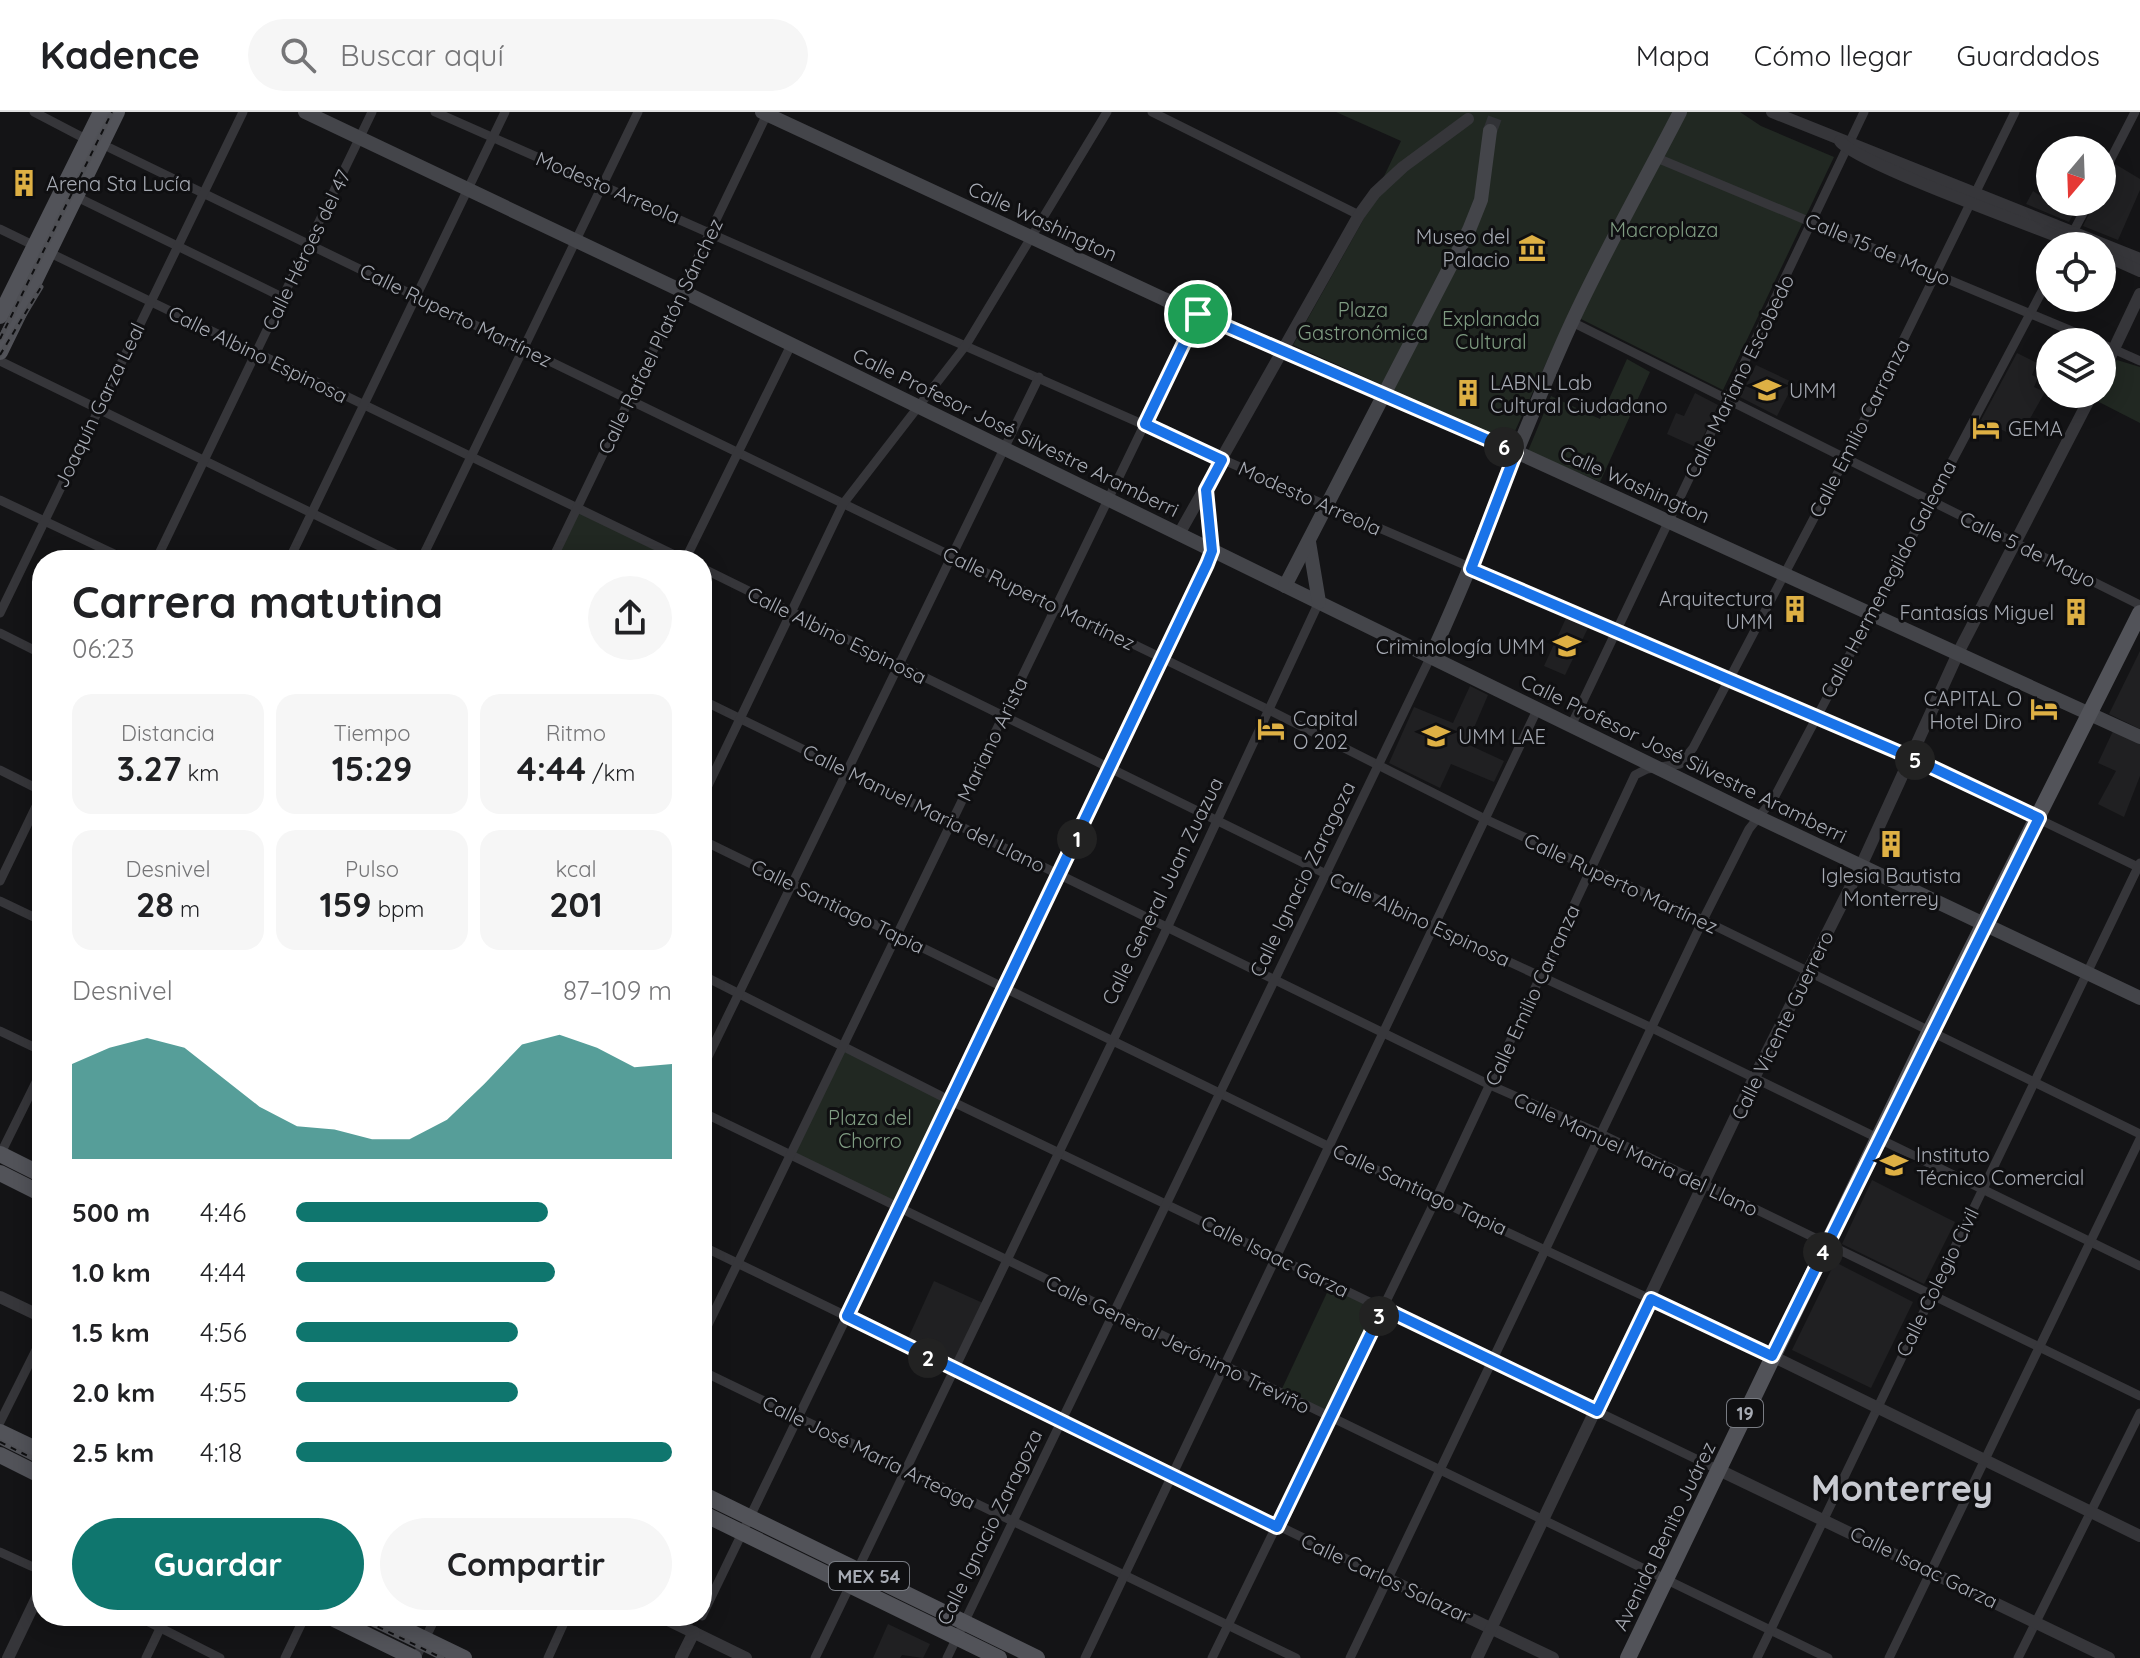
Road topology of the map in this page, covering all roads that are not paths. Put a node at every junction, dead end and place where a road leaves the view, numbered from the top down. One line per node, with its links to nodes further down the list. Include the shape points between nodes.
1 (34, 112): 22 (street)
2 (92, 112): 22 (main road)
3 (101, 112): 35 (main road)
4 (117, 112): 35 (main road, via 84,178)
5 (127, 112): 26 (main road)
6 (243, 112): 31 (street, Joaquín Garza Leal)
7 (305, 112): 24 (main road, Calle Profesor José Silvestre Aramberri)
8 (372, 112): 24 (street, Calle Héroes del 47)
9 (435, 112): 23 (street, Modesto Arreola)
10 (505, 112): 23 (street)
11 (638, 112): 29 (street)
12 (1107, 112): 40 (street)
13 (1152, 112): 34 (street)
14 (1680, 112): 28 (main road, Calle Ignacio Zaragoza)
15 (1772, 112): 25 (street)
16 (1864, 112): 25 (street, Calle Mariano Escobedo)
17 (2015, 112): 32 (street, Calle Emilio Carranza)
18 (2135, 112): 27 (street)
19 (766, 113): 38 (street, Calle Rafael Platón Sánchez); 40 (main road, Calle Washington)
20 (1468, 119): 34 (street, via 1403,167)
21 (1490, 131): 72 (main road, via 1481,200)
22 (80, 136): 35 (main road, via 51,199)
23 (494, 138): 29 (street, Modesto Arreola); 30 (street)
24 (359, 139): 30 (main road, Calle Profesor José Silvestre Aramberri); 42 (street, Calle Héroes del 47)
25 (1845, 144): 32 (street); 36 (street, Calle Mariano Escobedo)
26 (110, 148): 31 (street, Calle Ruperto Martínez); 33 (main road)
27 (2116, 149)
28 (1657, 158): 36 (street, Calle 15 de Mayo); 59 (main road, Calle Ignacio Zaragoza)
29 (604, 184): 38 (street, Modesto Arreola); 41 (street)
30 (468, 190): 41 (main road, Calle Profesor José Silvestre Aramberri); 53 (street)
31 (204, 193): 42 (street, Calle Ruperto Martínez); 43 (street, Joaquín Garza Leal)
32 (1973, 197): 39 (street); 49 (street, Calle Emilio Carranza)
33 (83, 200): 35 (main road, via 74,214); 43 (street)
34 (1359, 215): 65 (street)
35 (57, 217): 44 (main road)
36 (1813, 222): 49 (street, Calle 15 de Mayo); 73 (street, Calle Mariano Escobedo)
37 (0, 229): 44 (street, Calle Albino Espinosa)
38 (710, 232): 50 (street, Calle Rafael Platón Sánchez); 63 (street, Modesto Arreola)
39 (2053, 232)
40 (1031, 239): 57 (main road, Calle Washington); 63 (street)
41 (576, 242): 50 (main road, Calle Profesor José Silvestre Aramberri); 64 (street)
42 (309, 244): 52 (street, Calle Héroes del 47); 53 (street, Calle Ruperto Martínez)
43 (177, 246): 52 (street); 54 (street, Joaquín Garza Leal)
44 (41, 249): 54 (street, Calle Albino Espinosa); 58 (main road); 67 (main road)
45 (2116, 252): 46 (street)
46 (2140, 259)
47 (2116, 260): 48 (street)
48 (2140, 271)
49 (1937, 274): 56 (street, Calle 15 de Mayo); 84 (street, Calle Emilio Carranza)
50 (682, 291): 62 (main road, Calle Profesor José Silvestre Aramberri); 74 (street, Calle Rafael Platón Sánchez)
51 (2140, 294): 61 (street)
52 (282, 297): 68 (street, Calle Héroes del 47)
53 (417, 297): 64 (street, Calle Ruperto Martínez); 75 (street)
54 (151, 301): 68 (street, Calle Albino Espinosa); 78 (street, Joaquín Garza Leal)
55 (2036, 302): 56 (street, Calle Hermenegildo Galeana)
56 (2031, 311): 60 (street, Calle 15 de Mayo); 90 (street, Calle Hermenegildo Galeana)
57 (1198, 314): 65 (main road, Calle Washington); 79 (street, Mariano Arista)
58 (0, 316)
59 (1572, 322): 73 (street, Calle 5 de Mayo); 81 (main road, Calle Ignacio Zaragoza)
60 (2068, 328)
61 (2116, 329)
62 (791, 345): 76 (main road, Calle Profesor José Silvestre Aramberri); 82 (street)
63 (966, 345): 71 (street, Modesto Arreola); 76 (street)
64 (522, 348): 74 (street, Calle Ruperto Martínez); 83 (street)
65 (1282, 350): 72 (main road, Calle Washington); 86 (street)
66 (2116, 350): 70 (street, Calle 15 de Mayo)
67 (0, 352)
68 (256, 352): 75 (street, Calle Albino Espinosa); 85 (street, Calle Héroes del 47)
69 (0, 361): 78 (street)
70 (2140, 361)
71 (1039, 377): 79 (street, Modesto Arreola); 80 (street)
72 (1386, 394): 81 (main road, Calle Washington); 92 (main road)
73 (1728, 397): 84 (street, Calle 5 de Mayo); 96 (street, Calle Mariano Escobedo)
74 (629, 399): 82 (street, Calle Ruperto Martínez); 93 (street, Calle Rafael Platón Sánchez)
75 (363, 405): 83 (street, Calle Albino Espinosa); 94 (street)
76 (920, 408): 80 (main road, Calle Profesor José Silvestre Aramberri); 91 (street)
77 (2085, 408): 99 (street, Calle Vicente Guerrero)
78 (98, 409): 85 (street); 95 (street, Joaquín Garza Leal)
79 (1145, 424): 86 (street, Modesto Arreola); 88 (street, Mariano Arista)
80 (1002, 447): 88 (main road, Calle Profesor José Silvestre Aramberri); 109 (street)
81 (1516, 452): 96 (main road, Calle Washington); 110 (main road, Calle Ignacio Zaragoza)
82 (737, 453): 91 (street, Calle Ruperto Martínez); 107 (street)
83 (471, 456): 93 (street, Calle Albino Espinosa); 104 (street)
84 (1845, 459): 90 (street, Calle 5 de Mayo); 112 (street, Calle Emilio Carranza)
85 (204, 460): 94 (street); 101 (street, Calle Héroes del 47)
86 (1222, 460): 87 (street); 92 (street, Modesto Arreola)
87 (1206, 490): 97 (street); 108 (street)
88 (1109, 499): 97 (main road, Calle Profesor José Silvestre Aramberri); 116 (street, Mariano Arista)
89 (0, 500): 95 (street)
90 (1930, 501): 99 (street, Calle 5 de Mayo); 118 (street, Calle Hermenegildo Galeana)
91 (843, 504): 109 (street, Calle Ruperto Martínez); 117 (street)
92 (1328, 506): 98 (main road); 110 (street, Modesto Arreola)
93 (578, 509): 105 (street, Calle Rafael Platón Sánchez); 106 (street, Calle Albino Espinosa)
94 (310, 513): 102 (street); 103 (street)
95 (42, 521): 100 (street); 119 (street, Joaquín Garza Leal)
96 (1670, 521): 112 (main road, Calle Washington); 121 (street, Calle Mariano Escobedo)
97 (1179, 534): 108 (main road, Calle Profesor José Silvestre Aramberri)
98 (1309, 542): 113 (main road); 114 (main road)
99 (2014, 542): 115 (street, Calle 5 de Mayo); 124 (street, Calle Vicente Guerrero)
100 (105, 550)
101 (161, 550)
102 (293, 550)
103 (387, 550)
104 (426, 550)
105 (557, 550)
106 (664, 550)
107 (690, 550)
108 (1212, 551): 113 (main road, Calle Profesor José Silvestre Aramberri); 126 (street)
109 (950, 555): 116 (street, Calle Ruperto Martínez); 127 (street)
110 (1471, 569): 121 (street, Modesto Arreola); 125 (main road, Calle Ignacio Zaragoza)
111 (712, 573): 117 (street, Calle Albino Espinosa)
112 (1784, 574): 118 (main road, Calle Washington); 128 (street, Calle Emilio Carranza)
113 (1285, 586): 114 (main road, Calle Profesor José Silvestre Aramberri)
114 (1319, 602): 125 (main road, Calle Profesor José Silvestre Aramberri); 131 (street, Calle General Juan Zuazua)
115 (2140, 605)
116 (1057, 607): 126 (street, Calle Ruperto Martínez); 133 (street, Mariano Arista)
117 (792, 612): 127 (street, Calle Albino Espinosa); 135 (street)
118 (1870, 612): 124 (main road, Calle Washington); 134 (street, Calle Hermenegildo Galeana)
119 (0, 613)
120 (2140, 613): 132 (main road, Avenida Benito Juárez / 19)
121 (1618, 631): 128 (street, Modesto Arreola); 136 (street, Calle Mariano Escobedo)
122 (0, 633): 123 (street)
123 (32, 649)
124 (1959, 651): 132 (main road, Calle Washington); 138 (street, Calle Vicente Guerrero)
125 (1431, 656): 130 (main road, Calle Profesor José Silvestre Aramberri); 139 (street, Calle Ignacio Zaragoza)
126 (1165, 659): 131 (street, Calle Ruperto Martínez); 140 (street)
127 (897, 666): 133 (street, Calle Albino Espinosa); 143 (street)
128 (1730, 681): 134 (street, Modesto Arreola); 141 (street, Calle Emilio Carranza, via 1685,760)
129 (712, 705): 135 (street, Calle Manuel Maria del Llano)
130 (1537, 710): 136 (main road, Calle Profesor José Silvestre Aramberri); 149 (street)
131 (1271, 711): 139 (street, Calle Ruperto Martínez); 150 (street, Calle General Juan Zuazua)
132 (2090, 712): 137 (main road, Calle Washington); 148 (main road, Avenida Benito Juárez / 19)
133 (1004, 716): 140 (street, Calle Albino Espinosa); 151 (street, Mariano Arista)
134 (1815, 716): 138 (street, Modesto Arreola); 147 (street, Calle Hermenegildo Galeana)
135 (739, 718): 143 (street, Calle Manuel Maria del Llano); 144 (street)
136 (1571, 726): 141 (main road, Calle Profesor José Silvestre Aramberri)
137 (2140, 737)
138 (1910, 757): 148 (street, Modesto Arreola); 153 (street, Calle Vicente Guerrero)
139 (1379, 766): 149 (street, Calle Ruperto Martínez); 157 (street, Calle Ignacio Zaragoza)
140 (1111, 769): 150 (street, Calle Albino Espinosa); 156 (street)
141 (1661, 769): 147 (main road, Calle Profesor José Silvestre Aramberri); 155 (street, Calle Emilio Carranza, via 1635,775)
142 (0, 770): 145 (street)
143 (847, 770): 151 (street, Calle Manuel Maria del Llano); 159 (street)
144 (712, 776)
145 (32, 788)
146 (32, 814): 158 (street)
147 (1760, 818): 153 (main road, Calle Profesor José Silvestre Aramberri); 162 (street, Calle Hermenegildo Galeana, via 1749,829)
148 (2039, 818): 154 (street, Modesto Arreola); 163 (main road, Avenida Benito Juárez / 19)
149 (1485, 819): 155 (street, Calle Ruperto Martínez); 165 (street)
150 (1217, 821): 157 (street, Calle Albino Espinosa); 164 (street, Calle General Juan Zuazua)
151 (952, 823): 156 (street, Calle Manuel Maria del Llano); 166 (street, Mariano Arista)
152 (712, 845): 159 (street, Calle Santiago Tapia)
153 (1861, 866): 163 (main road, Calle Profesor José Silvestre Aramberri); 167 (street, Calle Vicente Guerrero)
154 (2139, 866): 168 (street, Calle Colegio Civil)
155 (1592, 868): 162 (street, Calle Ruperto Martínez); 169 (street, Calle Emilio Carranza)
156 (1060, 875): 164 (street, Calle Manuel Maria del Llano); 172 (street)
157 (1327, 875): 165 (street, Calle Albino Espinosa); 170 (street, Calle Ignacio Zaragoza)
158 (0, 881)
159 (793, 882): 166 (street, Calle Santiago Tapia); 173 (street)
160 (0, 901): 161 (street)
161 (32, 916)
162 (1703, 920): 167 (street, Calle Ruperto Martínez); 175 (street, Calle Hermenegildo Galeana)
163 (1987, 924): 168 (main road, Calle Profesor José Silvestre Aramberri); 176 (main road, Avenida Benito Juárez / 19)
164 (1168, 927): 170 (street, Calle Manuel Maria del Llano); 179 (street, Calle General Juan Zuazua)
165 (1434, 927): 169 (street, Calle Albino Espinosa); 178 (street)
166 (897, 934): 172 (street, Calle Santiago Tapia); 180 (street, Mariano Arista)
167 (1808, 972): 176 (street, Calle Ruperto Martínez); 183 (street, Calle Vicente Guerrero)
168 (2086, 972): 174 (main road, Calle Profesor José Silvestre Aramberri); 184 (street, Calle Colegio Civil)
169 (1542, 976): 175 (street, Calle Albino Espinosa); 185 (street, Calle Emilio Carranza)
170 (1275, 979): 178 (street, Calle Manuel Maria del Llano); 187 (street, Calle Ignacio Zaragoza)
171 (712, 980): 173 (street, Calle Isaac Garza)
172 (1003, 988): 179 (street, Calle Santiago Tapia); 188 (street)
173 (739, 993): 180 (street, Calle Isaac Garza); 182 (street)
174 (2140, 998)
175 (1652, 1028): 183 (street, Calle Albino Espinosa); 190 (street, Calle Hermenegildo Galeana)
176 (1930, 1030): 184 (street, Calle Ruperto Martínez); 192 (main road, Avenida Benito Juárez / 19)
177 (0, 1031): 181 (street)
178 (1383, 1033): 185 (street, Calle Manuel Maria del Llano); 193 (street)
179 (1113, 1041): 187 (street, Calle Santiago Tapia); 194 (street, Calle General Juan Zuazua)
180 (843, 1044): 188 (street, Calle Isaac Garza); 196 (street, Mariano Arista)
181 (32, 1046)
182 (712, 1048)
183 (1754, 1078): 192 (street, Calle Albino Espinosa); 199 (street, Calle Vicente Guerrero)
184 (2034, 1081): 191 (street, Calle Ruperto Martínez); 201 (street, Calle Colegio Civil)
185 (1490, 1085): 190 (street, Calle Manuel Maria del Llano); 202 (street, Calle Emilio Carranza)
186 (32, 1090): 195 (street)
187 (1219, 1092): 193 (street, Calle Santiago Tapia); 203 (street, Calle Ignacio Zaragoza)
188 (951, 1101): 194 (street, Calle Isaac Garza); 204 (street)
189 (712, 1117): 196 (street, Calle General Jerónimo Treviño)
190 (1601, 1134): 199 (street, Calle Manuel Maria del Llano); 207 (street, Calle Hermenegildo Galeana)
191 (2140, 1137): 205 (street)
192 (1879, 1138): 201 (street, Calle Albino Espinosa); 206 (main road, Avenida Benito Juárez / 19)
193 (1328, 1145): 202 (street, Calle Santiago Tapia); 209 (street)
194 (1058, 1152): 203 (street, Calle Isaac Garza); 210 (street, Calle General Juan Zuazua)
195 (0, 1154): 197 (main road)
196 (790, 1156): 204 (street, Calle General Jerónimo Treviño); 211 (street, Mariano Arista)
197 (32, 1170)
198 (0, 1173): 200 (main road)
199 (1705, 1185): 206 (street, Calle Manuel Maria del Llano); 215 (street, Calle Vicente Guerrero)
200 (32, 1189)
201 (1982, 1189): 205 (street, Calle Albino Espinosa); 213 (street, Calle Colegio Civil)
202 (1436, 1199): 207 (street, Calle Santiago Tapia); 216 (street, Calle Emilio Carranza)
203 (1167, 1204): 209 (street, Calle Isaac Garza); 218 (street, Calle Ignacio Zaragoza)
204 (898, 1208): 210 (street, Calle General Jerónimo Treviño); 220 (street)
205 (2091, 1242): 212 (street, Calle Albino Espinosa); 221 (street)
206 (1825, 1246): 213 (street, Calle Manuel Maria del Llano); 222 (main road, Avenida Benito Juárez / 19)
207 (1546, 1248): 215 (street, Calle Santiago Tapia); 224 (street, Calle Hermenegildo Galeana)
208 (712, 1251): 211 (street, Calle Carlos Salazar)
209 (1275, 1256): 216 (street, Calle Isaac Garza); 225 (street)
210 (1007, 1260): 218 (street, Calle General Jerónimo Treviño); 226 (street, Calle General Juan Zuazua)
211 (738, 1263): 219 (street, Mariano Arista); 220 (street, Calle Carlos Salazar)
212 (2140, 1266)
213 (1931, 1294): 221 (street, Calle Manuel Maria del Llano); 229 (street, Calle Colegio Civil)
214 (0, 1297): 217 (street)
215 (1651, 1299): 222 (street, Calle Santiago Tapia); 230 (street, Calle Vicente Guerrero)
216 (1383, 1308): 224 (street, Calle Isaac Garza); 232 (street, Calle Emilio Carranza)
217 (32, 1312)
218 (1113, 1312): 225 (street, Calle General Jerónimo Treviño); 235 (street, Calle Ignacio Zaragoza)
219 (712, 1316)
220 (847, 1316): 226 (street, Calle Carlos Salazar); 233 (street)
221 (2041, 1347): 228 (street, Calle Manuel Maria del Llano); 239 (street)
222 (1772, 1356): 229 (street, Calle Santiago Tapia); 241 (main road, Avenida Benito Juárez / 19)
223 (32, 1358): 234 (street)
224 (1492, 1359): 230 (street, Calle Isaac Garza); 243 (street, Calle Hermenegildo Galeana)
225 (1225, 1365): 232 (street, Calle General Jerónimo Treviño); 244 (street)
226 (954, 1371): 235 (street, Calle Carlos Salazar); 240 (street, Calle General Juan Zuazua)
227 (712, 1376): 233 (street, Calle José María Arteaga)
228 (2140, 1396)
229 (1877, 1406): 239 (street, Calle Santiago Tapia); 249 (street, Calle Colegio Civil)
230 (1597, 1411): 241 (street, Calle Isaac Garza); 251 (street, Calle Vicente Guerrero)
231 (2140, 1413): 246 (street)
232 (1330, 1417): 243 (street, Calle General Jerónimo Treviño); 252 (street, Calle Emilio Carranza)
233 (797, 1418): 240 (street, Calle José María Arteaga); 247 (street)
234 (0, 1422)
235 (1062, 1422): 244 (street, Calle Carlos Salazar); 250 (street, Calle Ignacio Zaragoza)
236 (0, 1432): 237 (main road)
237 (32, 1447)
238 (0, 1455): 242 (main road)
239 (1985, 1461): 246 (street, Calle Santiago Tapia); 257 (street)
240 (906, 1470): 250 (street, Calle José María Arteaga); 259 (street, Calle General Juan Zuazua)
241 (1719, 1470): 249 (street, Calle Isaac Garza); 261 (main road, Avenida Benito Juárez / 19)
242 (32, 1471)
243 (1439, 1471): 251 (street, Calle General Jerónimo Treviño); 260 (street, Calle Hermenegildo Galeana)
244 (1172, 1475): 252 (street, Calle Carlos Salazar); 258 (street)
245 (712, 1499): 247 (main road, MEX 54)
246 (2090, 1512): 254 (street, Calle Santiago Tapia); 264 (street)
247 (750, 1517): 253 (street); 259 (main road, MEX 54)
248 (712, 1518): 253 (main road, MEX 54)
249 (1823, 1518): 257 (street, Calle Isaac Garza); 276 (street, Calle Colegio Civil)
250 (1014, 1522): 258 (street, Calle José María Arteaga); 275 (street, Calle Ignacio Zaragoza)
251 (1544, 1523): 261 (street, Calle General Jerónimo Treviño); 274 (street, Calle Vicente Guerrero)
252 (1277, 1527): 260 (street, Calle Carlos Salazar); 272 (street, Calle Emilio Carranza)
253 (743, 1533): 259 (main road, MEX 54); 262 (street)
254 (2140, 1536)
255 (0, 1552): 256 (street)
256 (32, 1566)
257 (1932, 1571): 264 (street, Calle Isaac Garza); 301 (street)
258 (1125, 1575): 272 (street, Calle José María Arteaga); 292 (street)
259 (854, 1578): 275 (main road, MEX 54); 288 (street, Calle General Juan Zuazua)
260 (1388, 1579): 274 (street, Calle Carlos Salazar); 295 (street, Calle Hermenegildo Galeana)
261 (1665, 1580): 276 (street, Calle General Jerónimo Treviño); 298 (main road, Avenida Benito Juárez / 19)
262 (712, 1596)
263 (32, 1608): 279 (street)
264 (2036, 1621): 302 (street); 303 (street, Calle Isaac Garza)
265 (300, 1626): 282 (street)
266 (349, 1626): 283 (main road)
267 (397, 1626): 278 (main road)
268 (431, 1626): 278 (street)
269 (562, 1626): 285 (street)
270 (681, 1626): 277 (street)
271 (697, 1626): 277 (street)
272 (1228, 1626): 293 (street, Calle Emilio Carranza); 294 (street, Calle José María Arteaga)
273 (161, 1627): 280 (street); 281 (street)
274 (1492, 1628): 296 (street, Calle Vicente Guerrero); 297 (street, Calle Carlos Salazar)
275 (961, 1630): 289 (street, Calle Ignacio Zaragoza); 290 (main road, MEX 54); 291 (main road, MEX 54)
276 (1771, 1630): 299 (street, Calle Colegio Civil); 300 (street, Calle General Jerónimo Treviño)
277 (694, 1632): 286 (street); 287 (street)
278 (424, 1639): 283 (street); 284 (main road)
279 (8, 1658)
280 (146, 1658)
281 (220, 1658)
282 (285, 1658)
283 (415, 1658)
284 (464, 1658)
285 (548, 1658)
286 (681, 1658)
287 (746, 1658)
288 (815, 1658)
289 (947, 1658)
290 (999, 1658)
291 (1037, 1658)
292 (1085, 1658)
293 (1212, 1658)
294 (1296, 1658)
295 (1350, 1658)
296 (1477, 1658)
297 (1553, 1658)
298 (1628, 1658)
299 (1757, 1658)
300 (1828, 1658)
301 (1889, 1658)
302 (2018, 1658)
303 (2109, 1658)

